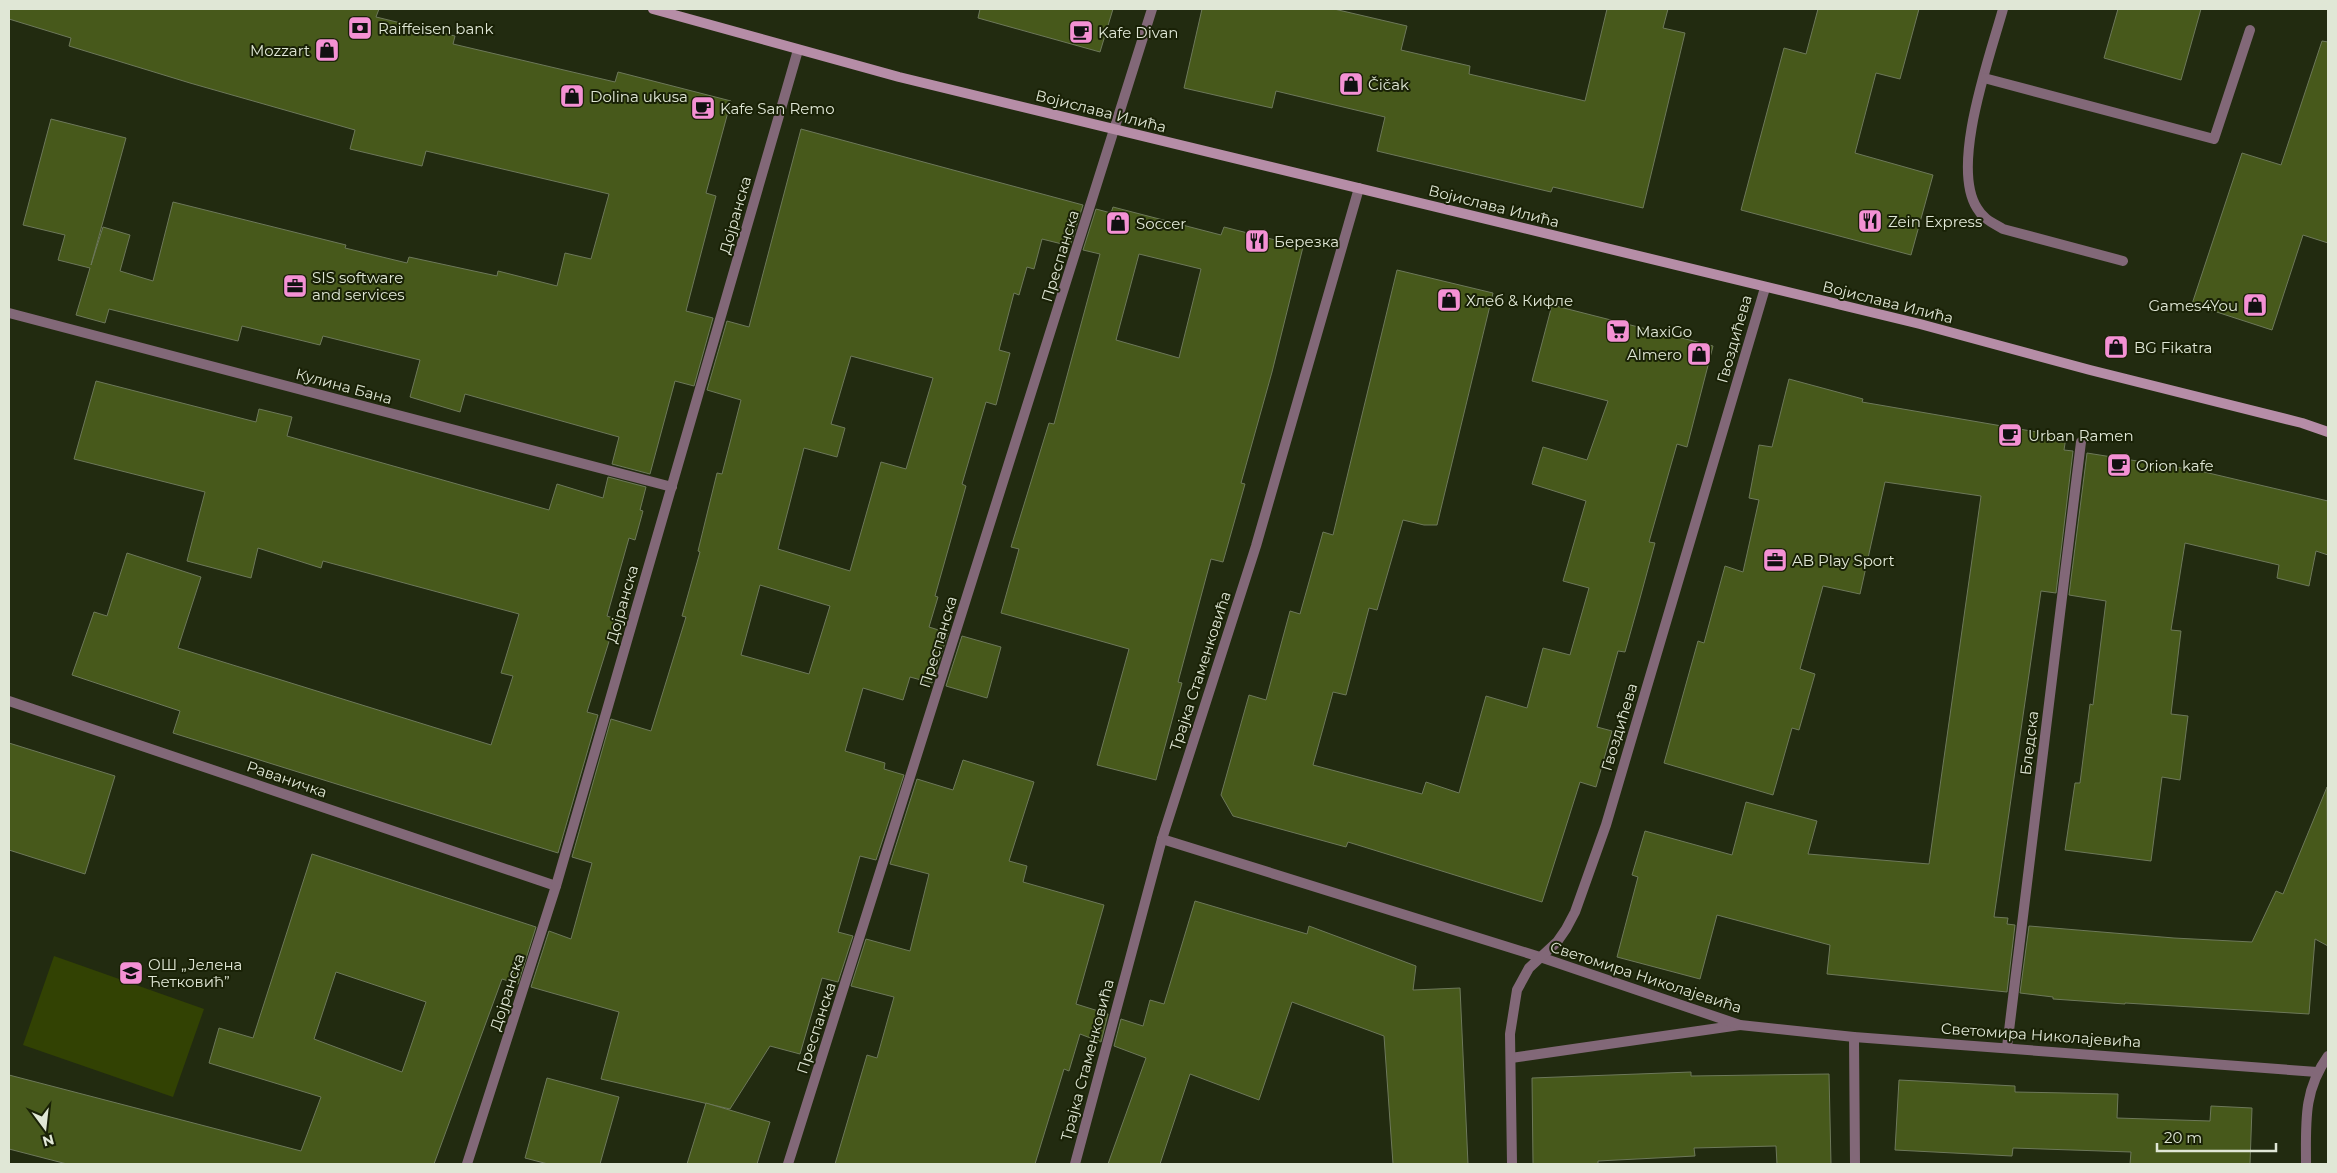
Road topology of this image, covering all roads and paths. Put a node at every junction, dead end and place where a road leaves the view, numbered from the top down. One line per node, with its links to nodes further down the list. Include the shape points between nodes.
1 (653, 9): 5 (main road, Војислава Илића)
2 (1152, 9): 7 (street, Преспанска)
3 (2004, 9): 6 (street)
4 (2250, 30): 6 (street, via 2214,139)
5 (798, 50): 7 (main road, Војислава Илића); 14 (street, Дојранска)
6 (1984, 78): 9 (street, via 1966,164 1967,180 1976,208 1986,219 2003,229)
7 (1115, 129): 8 (main road, Војислава Илића); 26 (street, Преспанска)
8 (1359, 188): 10 (main road, Војислава Илића); 16 (street, Трајка Стаменковића, via 1256,546)
9 (2123, 261)
10 (1765, 288): 12 (main road, Војислава Илића, via 1920,324); 18 (street, Гвоздићева, via 1606,824 1575,912 1557,942)
11 (9, 313): 14 (street, Кулина Бана)
12 (2328, 432)
13 (2081, 442): 21 (street, Бледска)
14 (672, 487): 17 (street, Дојранска)
15 (9, 701): 17 (street, Раваничка)
16 (1162, 839): 18 (street, Светомира Николајевића); 27 (street, Трајка Стаменковића)
17 (556, 886): 25 (street, Дојранска)
18 (1540, 957): 19 (street, Светомира Николајевића); 23 (street, Гвоздићева, via 1529,968 1517,990 1510,1034)
19 (1740, 1024): 20 (street, Светомира Николајевића); 23 (street)
20 (1854, 1037): 21 (street, Светомира Николајевића); 29 (street)
21 (2007, 1047): 24 (street, Светомира Николајевића)
22 (2328, 1056): 24 (street)
23 (1511, 1058): 28 (street, Гвоздићева)
24 (2317, 1072): 30 (street, via 2308,1094)
25 (467, 1164)
26 (788, 1164)
27 (1075, 1164)
28 (1512, 1164)
29 (1855, 1164)
30 (2306, 1164)

